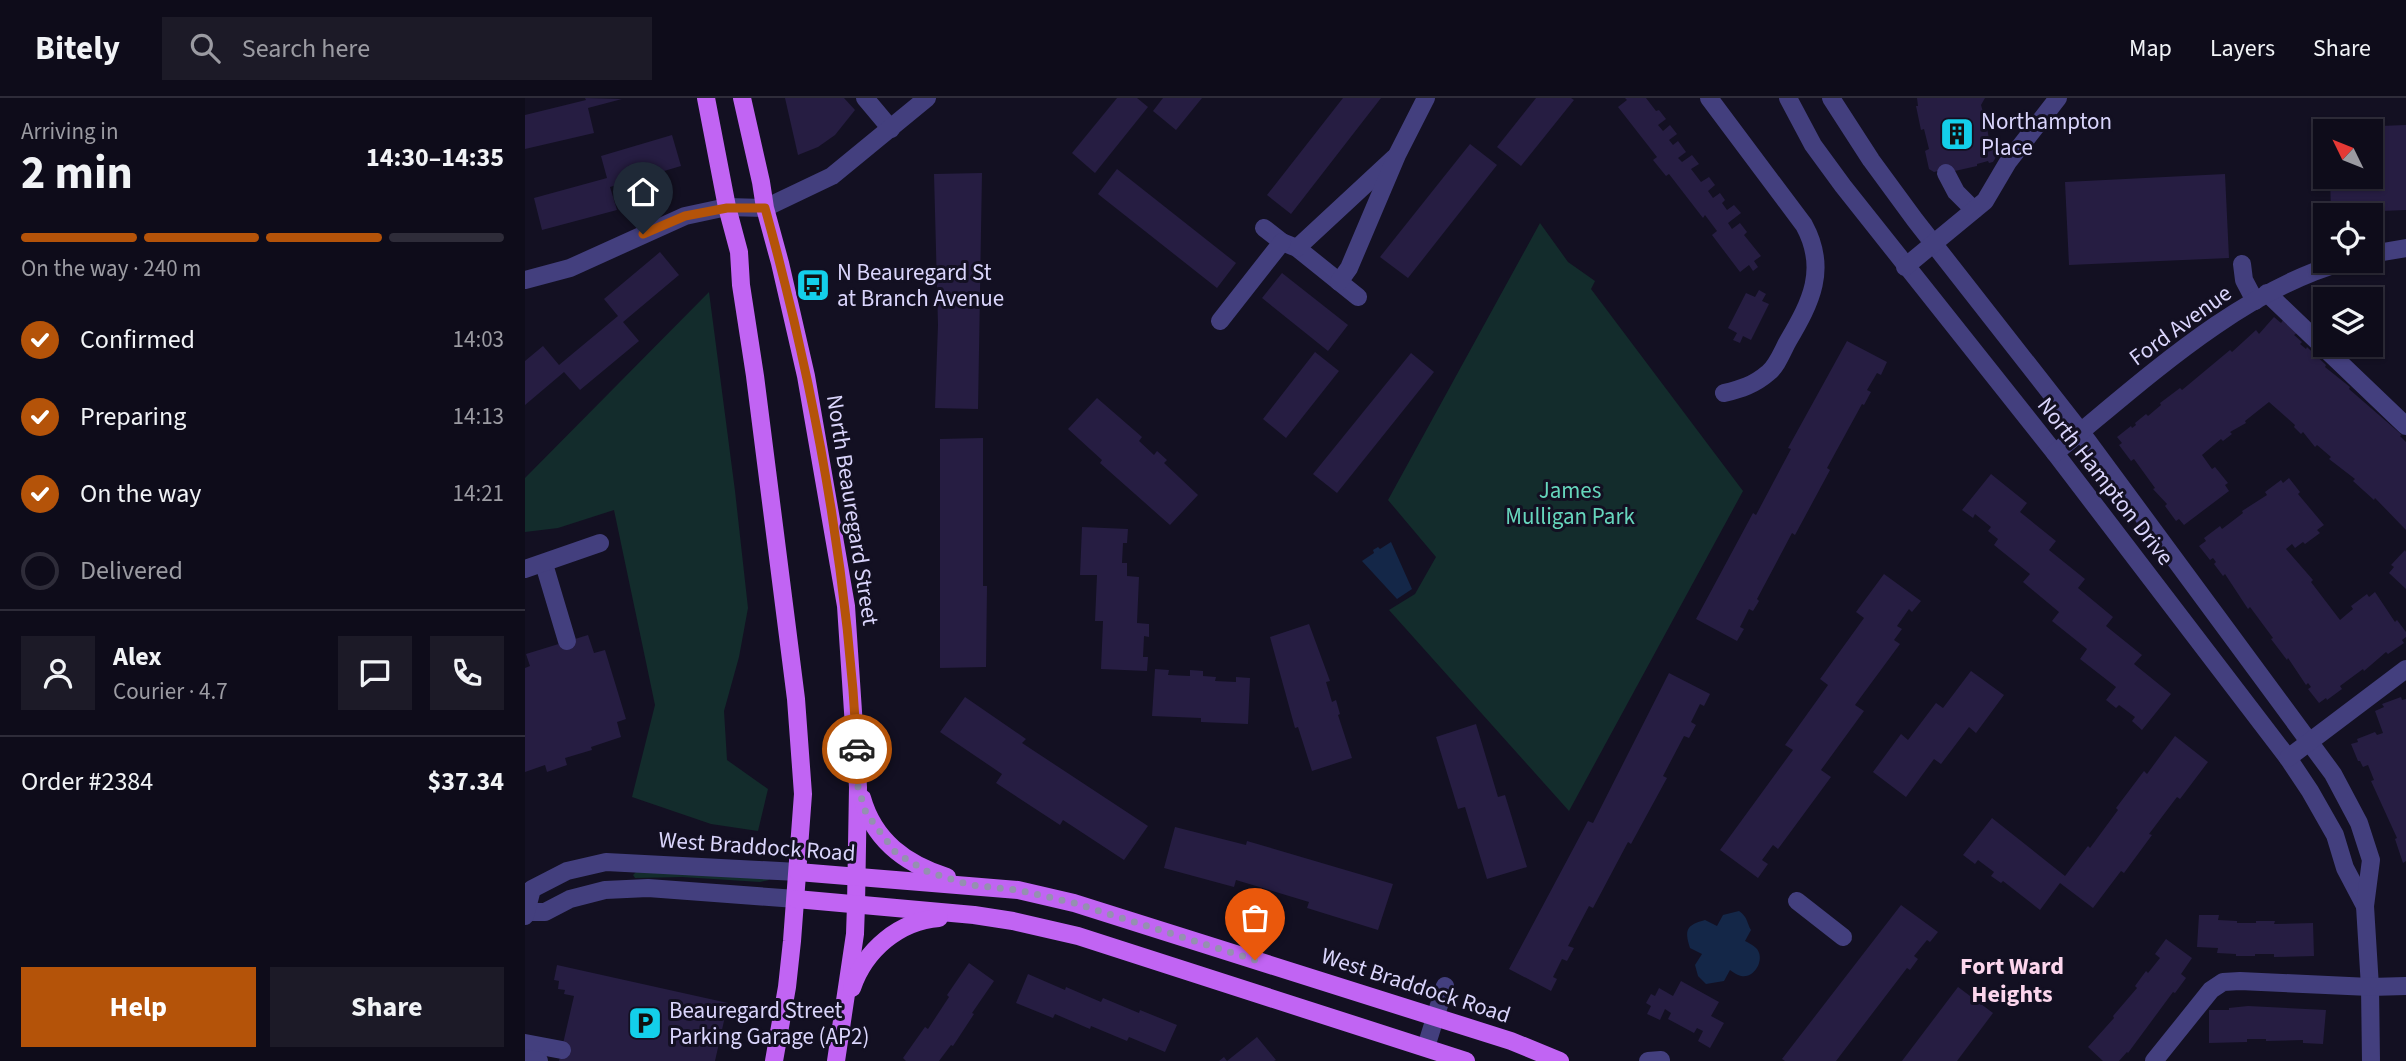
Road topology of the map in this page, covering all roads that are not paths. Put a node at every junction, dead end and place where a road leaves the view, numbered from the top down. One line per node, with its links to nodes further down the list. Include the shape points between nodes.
1 (706, 98): 13 (main road)
2 (742, 98): 14 (main road, North Beauregard Street)
3 (865, 98): 10 (street)
4 (927, 98): 10 (street)
5 (1426, 98): 11 (street)
6 (1709, 98): 29 (street, via 1804,225 1816,262 1808,304 1770,372 1748,387)
7 (1788, 98): 22 (street, North Hampton Drive, via 1814,145)
8 (1831, 98): 17 (street, North Hampton Drive)
9 (2057, 98): 15 (street, via 1985,201)
10 (891, 129): 14 (street, via 832,176)
11 (1397, 155): 18 (street); 25 (street)
12 (1946, 173): 15 (street)
13 (727, 208): 14 (street); 24 (street, via 685,216 570,268); 41 (main road, via 739,252 796,699 803,794)
14 (765, 208): 40 (main road, North Beauregard Street, via 806,376 846,607)
15 (1973, 210): 17 (street)
16 (1264, 228): 18 (street)
17 (1933, 244): 22 (street); 31 (street, North Hampton Drive)
18 (1289, 245): 25 (street); 28 (street)
19 (2406, 248): 20 (street)
20 (2383, 252)
21 (2242, 264): 27 (street, via 2244,280)
22 (1905, 267): 32 (street, North Hampton Drive)
23 (2313, 271): 27 (street, Ford Avenue)
24 (525, 280)
25 (1339, 282): 26 (street)
26 (1358, 297)
27 (2261, 297): 30 (street); 31 (street, Ford Avenue, via 2219,323)
28 (1220, 321)
29 (1724, 393)
30 (2406, 426)
31 (2081, 432): 32 (street, Ford Avenue); 38 (street, North Hampton Drive)
32 (2055, 453): 39 (street, North Hampton Drive)
33 (600, 543): 34 (street)
34 (544, 564): 35 (street); 36 (street)
35 (525, 569)
36 (567, 641)
37 (2406, 669): 38 (street)
38 (2311, 742): 39 (street); 47 (street, North Hampton Drive, via 2359,823 2371,860)
39 (2288, 758): 47 (street, North Hampton Drive, via 2335,835 2345,868)
40 (858, 787): 42 (main road, North Beauregard Street); 43 (main road, via 866,813 896,853 928,872)
41 (797, 872): 42 (main road, West Braddock Road); 44 (main road); 48 (street, West Braddock Road, via 607,862 567,871 532,888)
42 (857, 877): 43 (main road, West Braddock Road); 46 (main road, North Beauregard Street)
43 (970, 885): 55 (main road, West Braddock Road, via 1074,903)
44 (796, 899): 46 (main road); 48 (street, via 634,888 587,893 545,912); 61 (main road)
45 (1797, 901): 50 (street)
46 (856, 905): 49 (main road); 54 (main road, North Beauregard Street)
47 (2365, 906): 53 (street, North Hampton Drive)
48 (526, 912)
49 (974, 915): 54 (main road, via 922,919 898,930 875,948 855,979); 57 (main road, via 1078,936)
50 (1843, 937)
51 (1445, 986): 55 (street)
52 (2406, 986): 53 (street)
53 (2370, 987): 65 (street, via 2223,982 2211,990); 66 (street, North Hampton Drive)
54 (844, 1011): 62 (main road, North Beauregard Street)
55 (1436, 1017): 57 (street); 64 (main road, West Braddock Road)
56 (525, 1043): 58 (street)
57 (1426, 1047): 63 (main road)
58 (562, 1050)
59 (525, 1058): 60 (street)
60 (538, 1061)
61 (774, 1061)
62 (836, 1061)
63 (1466, 1061)
64 (1560, 1061)
65 (2154, 1061)
66 (2371, 1061)

